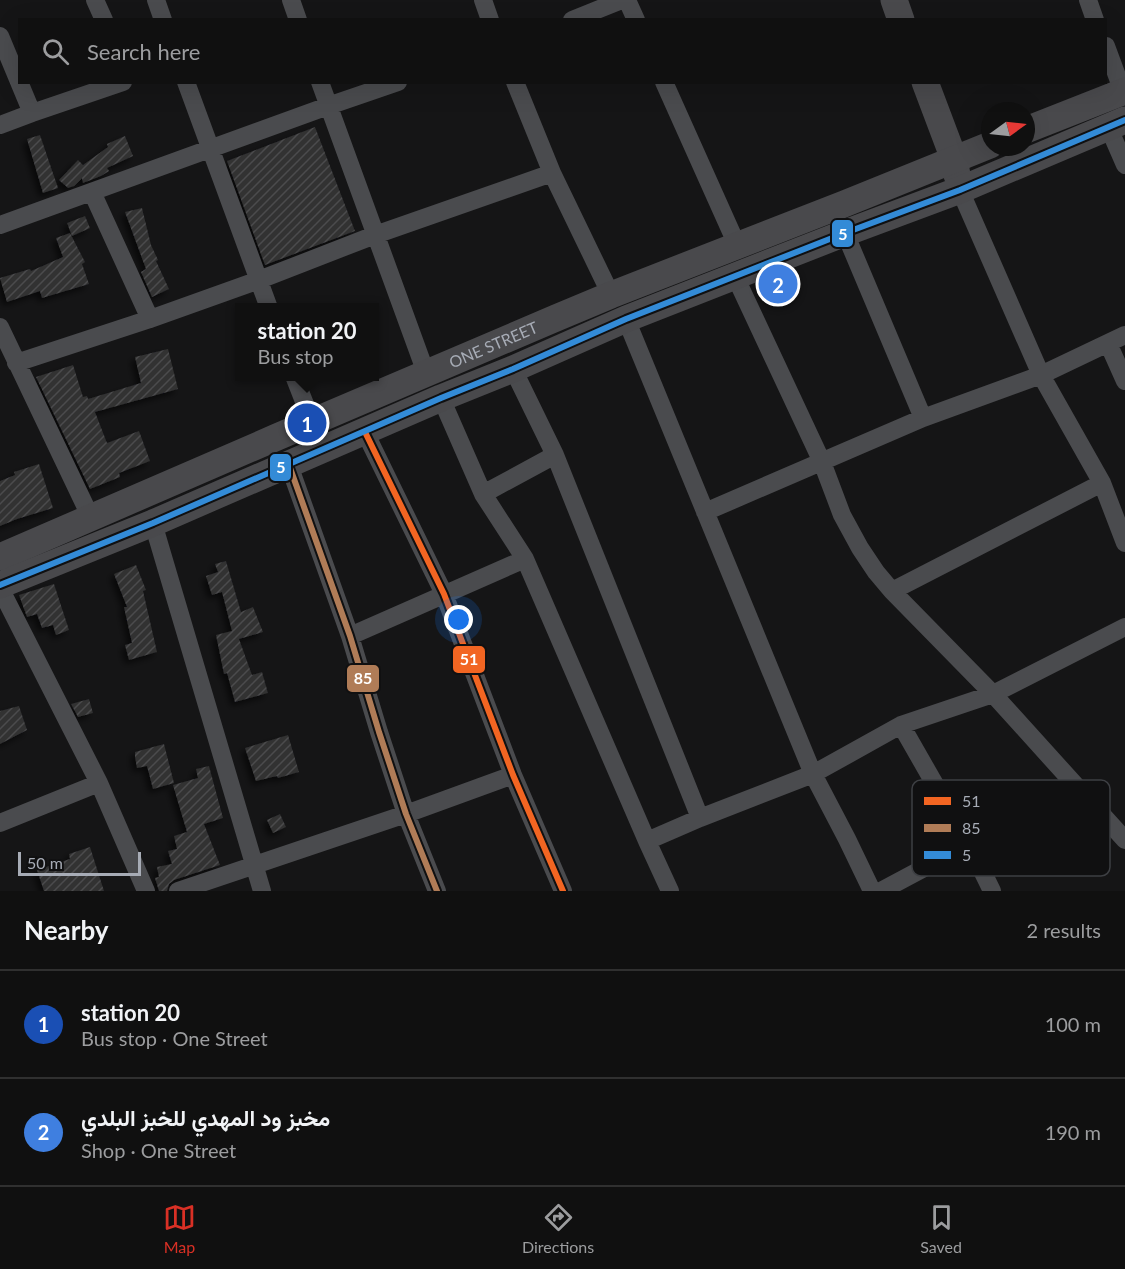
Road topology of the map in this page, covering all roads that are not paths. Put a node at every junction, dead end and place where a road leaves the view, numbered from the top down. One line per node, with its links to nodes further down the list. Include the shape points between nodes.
1 (95, 0): 9 (street)
2 (156, 0): 10 (street)
3 (291, 0): 11 (street)
4 (483, 0): 12 (street)
5 (622, 0): 13 (street)
6 (627, 0): 14 (street)
7 (894, 0): 15 (street)
8 (1088, 0): 16 (street)
9 (103, 18)
10 (162, 18)
11 (297, 18)
12 (489, 18)
13 (577, 18)
14 (635, 18)
15 (900, 18)
16 (1094, 18)
17 (0, 36): 19 (street)
18 (1107, 49): 28 (street)
19 (18, 79)
20 (20, 84): 30 (street)
21 (117, 84): 30 (street)
22 (187, 84): 35 (street)
23 (321, 84): 29 (street)
24 (392, 84): 29 (street)
25 (516, 84): 38 (street)
26 (665, 84): 44 (street)
27 (926, 84): 36 (street)
28 (1124, 92): 33 (street)
29 (328, 106): 35 (street); 43 (street)
30 (32, 112): 32 (street)
31 (1116, 123): 37 (street); 39 (street, ONE STREET)
32 (0, 124)
33 (1035, 127)
34 (981, 148): 36 (street, ONE STREET)
35 (210, 149): 40 (street); 46 (street)
36 (954, 159): 39 (street); 44 (street, ONE STREET)
37 (1125, 165)
38 (552, 173): 43 (street); 47 (street)
39 (960, 190): 42 (street, ONE STREET); 57 (street)
40 (92, 192): 41 (street); 49 (street)
41 (0, 225)
42 (846, 233): 45 (street, ONE STREET); 61 (street)
43 (375, 235): 46 (street); 56 (street)
44 (736, 245): 47 (street, ONE STREET)
45 (735, 276): 50 (street, ONE STREET); 65 (street)
46 (259, 280): 48 (street); 49 (street)
47 (611, 295): 56 (street, ONE STREET)
48 (267, 303)
49 (150, 319): 54 (street)
50 (626, 319): 55 (street, ONE STREET); 69 (street)
51 (0, 327): 54 (street)
52 (1125, 335): 53 (street)
53 (1108, 343): 57 (street); 59 (street)
54 (16, 363): 70 (street)
55 (513, 369): 60 (street, ONE STREET); 64 (street)
56 (426, 373): 62 (street, ONE STREET)
57 (1041, 375): 61 (street); 67 (street)
58 (296, 381): 62 (street)
59 (1125, 381)
60 (441, 398): 63 (street, ONE STREET); 68 (street)
61 (923, 418): 65 (street)
62 (312, 422): 70 (street, ONE STREET)
63 (365, 432): 66 (street, ONE STREET); 77 (street)
64 (555, 454): 68 (street); 88 (street)
65 (822, 462): 69 (street); 76 (street, via 842,515 860,548)
66 (289, 465): 71 (street, ONE STREET); 79 (street)
67 (1102, 483): 72 (street); 76 (street)
68 (483, 494): 74 (street)
69 (705, 512): 82 (street)
70 (91, 518): 73 (street, ONE STREET)
71 (153, 523): 75 (street, ONE STREET); 93 (street)
72 (1125, 543)
73 (0, 557)
74 (525, 559): 77 (street); 92 (street)
75 (0, 587): 86 (street)
76 (892, 591): 80 (street)
77 (444, 594): 79 (street); 83 (street)
78 (1125, 627): 80 (street)
79 (350, 636): 87 (street)
80 (993, 694): 81 (street); 85 (street)
81 (901, 725): 82 (street); 84 (street)
82 (813, 774): 88 (street); 102 (street)
83 (513, 775): 87 (street); 100 (street)
84 (932, 780)
85 (1071, 780)
86 (99, 783): 90 (street); 96 (street)
87 (406, 814): 93 (street); 99 (street)
88 (700, 818): 92 (street)
89 (1110, 823): 91 (street)
90 (0, 824)
91 (1124, 838)
92 (647, 841): 101 (street)
93 (254, 865): 97 (street); 98 (street)
94 (912, 874): 103 (street)
95 (985, 876): 104 (street)
96 (146, 891)
97 (178, 891)
98 (262, 891)
99 (437, 891)
100 (563, 891)
101 (670, 891)
102 (872, 891)
103 (881, 891)
104 (993, 891)

